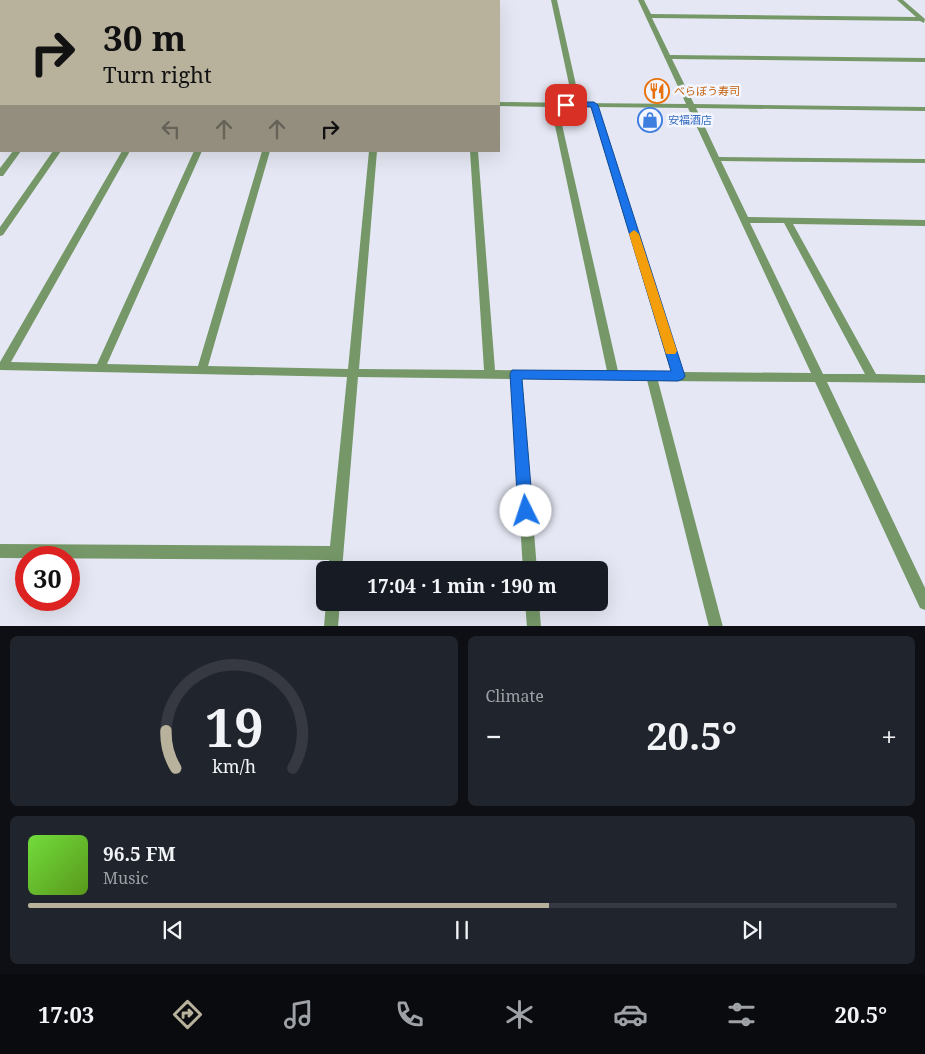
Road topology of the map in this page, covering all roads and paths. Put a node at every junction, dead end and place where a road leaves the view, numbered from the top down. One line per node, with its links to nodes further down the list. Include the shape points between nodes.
1 (554, 0): 10 (street)
2 (641, 0): 4 (street)
3 (900, 0): 5 (street)
4 (648, 16): 5 (street); 6 (street)
5 (924, 18)
6 (668, 57): 7 (street); 12 (street)
7 (925, 60)
8 (500, 104): 9 (street)
9 (554, 104): 10 (street); 34 (street)
10 (577, 105): 11 (street)
11 (594, 105): 12 (street); 36 (street)
12 (691, 106): 13 (street); 21 (street)
13 (925, 109)
14 (16, 152): 23 (street)
15 (56, 152): 27 (street)
16 (125, 152): 28 (street)
17 (198, 152): 29 (street)
18 (266, 152): 30 (street)
19 (373, 152): 31 (street)
20 (474, 152): 32 (street)
21 (716, 159): 22 (street); 24 (street)
22 (925, 161)
23 (0, 174)
24 (744, 220): 25 (street); 37 (street)
25 (787, 221): 26 (street); 38 (street)
26 (925, 223)
27 (0, 233)
28 (2, 366): 29 (street)
29 (100, 368): 30 (street)
30 (202, 370): 31 (street)
31 (353, 373): 32 (street); 41 (street)
32 (490, 374): 33 (street)
33 (516, 374): 34 (street); 43 (street)
34 (613, 375): 35 (street)
35 (651, 375): 36 (street); 49 (street)
36 (678, 376): 37 (street)
37 (819, 378): 38 (street); 44 (street)
38 (874, 378): 39 (street)
39 (925, 379)
40 (0, 551): 41 (street)
41 (336, 553): 42 (street)
42 (336, 561)
43 (529, 561)
44 (925, 603)
45 (332, 611): 47 (street)
46 (533, 611): 48 (street)
47 (331, 626)
48 (534, 626)
49 (716, 626)

